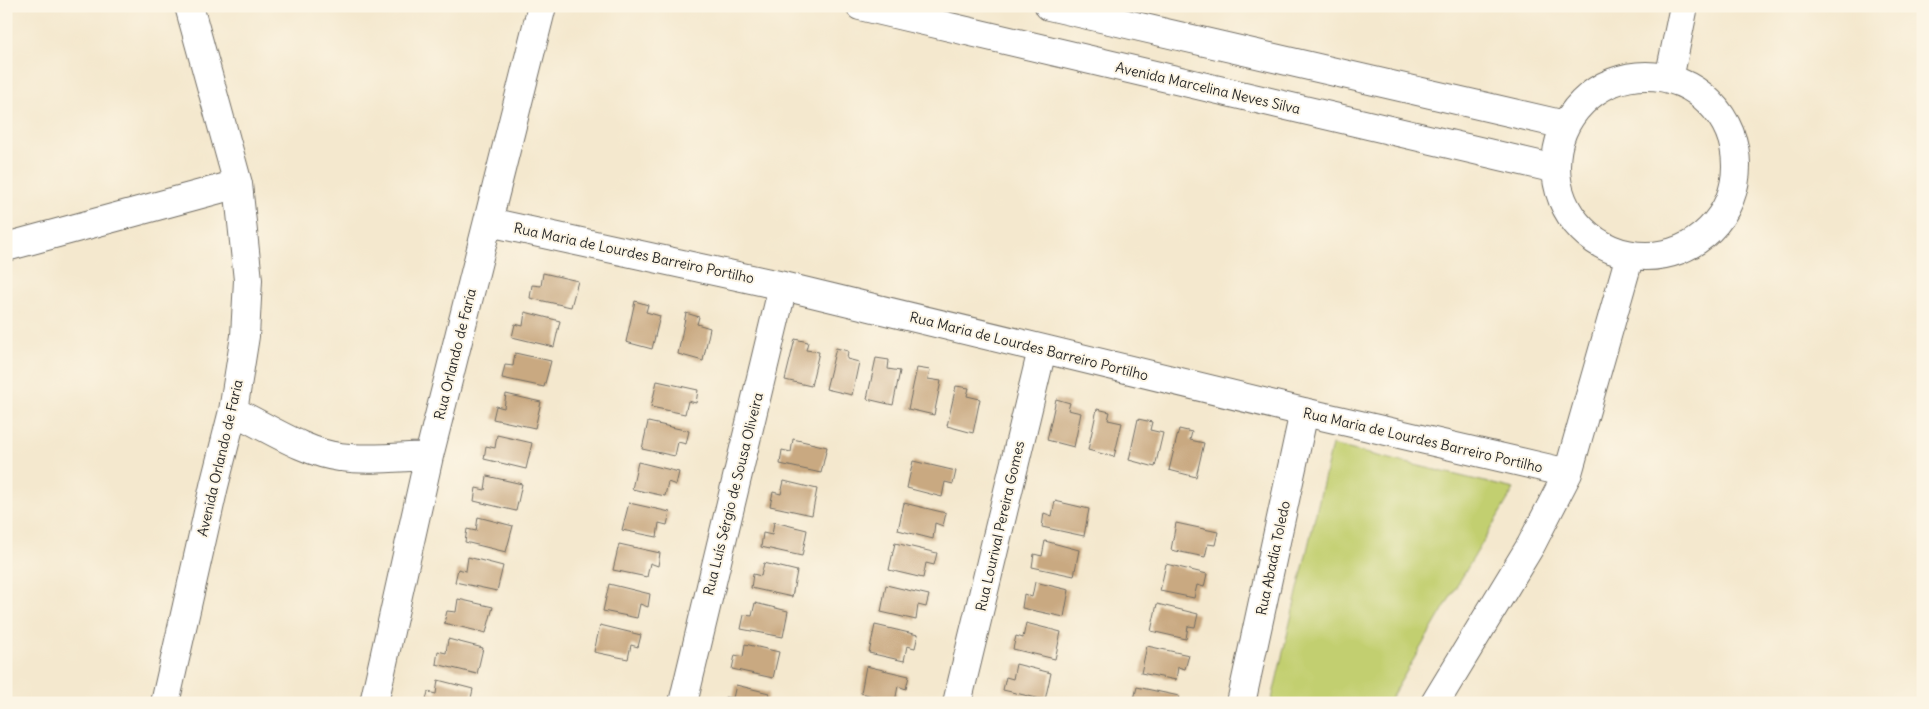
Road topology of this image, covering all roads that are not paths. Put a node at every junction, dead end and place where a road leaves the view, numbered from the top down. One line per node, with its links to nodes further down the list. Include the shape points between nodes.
1 (189, 6): 9 (street, Avenida Orlando de Faria)
2 (542, 6): 10 (street, Rua Orlando de Faria)
3 (860, 6): 8 (street, Avenida Marcelina Neves Silva)
4 (1049, 6): 7 (street)
5 (1684, 6): 6 (street)
6 (1669, 79): 7 (street, via 1628,77 1609,83 1586,98); 12 (street, via 1695,90 1715,108 1730,131 1737,158 1735,186 1725,212 1707,233 1685,248 1658,256)
7 (1565, 125): 8 (street, via 1558,146)
8 (1556, 169): 12 (street, via 1560,193 1576,222 1607,248)
9 (238, 184): 11 (street); 15 (street, Avenida Orlando de Faria, via 248,280 245,336)
10 (489, 222): 13 (street, Rua Maria de Lourdes Barreiro Portilho); 17 (street, Rua Orlando de Faria)
11 (6, 246)
12 (1630, 255): 18 (street)
13 (783, 286): 14 (street, Rua Maria de Lourdes Barreiro Portilho); 21 (street, Rua Luís Sérgio de Sousa Oliveira)
14 (1042, 350): 16 (street, Rua Maria de Lourdes Barreiro Portilho); 22 (street, Rua Lourival Pereira Gomes)
15 (234, 411): 17 (street, via 314,450 339,458); 19 (street, Avenida Orlando de Faria)
16 (1304, 412): 18 (street, Rua Maria de Lourdes Barreiro Portilho); 23 (street, Rua Abadia Toledo)
17 (429, 456): 20 (street, Rua Orlando de Faria)
18 (1568, 473): 24 (street, via 1531,545)
19 (165, 703)
20 (374, 703)
21 (683, 703)
22 (958, 703)
23 (1242, 703)
24 (1435, 703)

